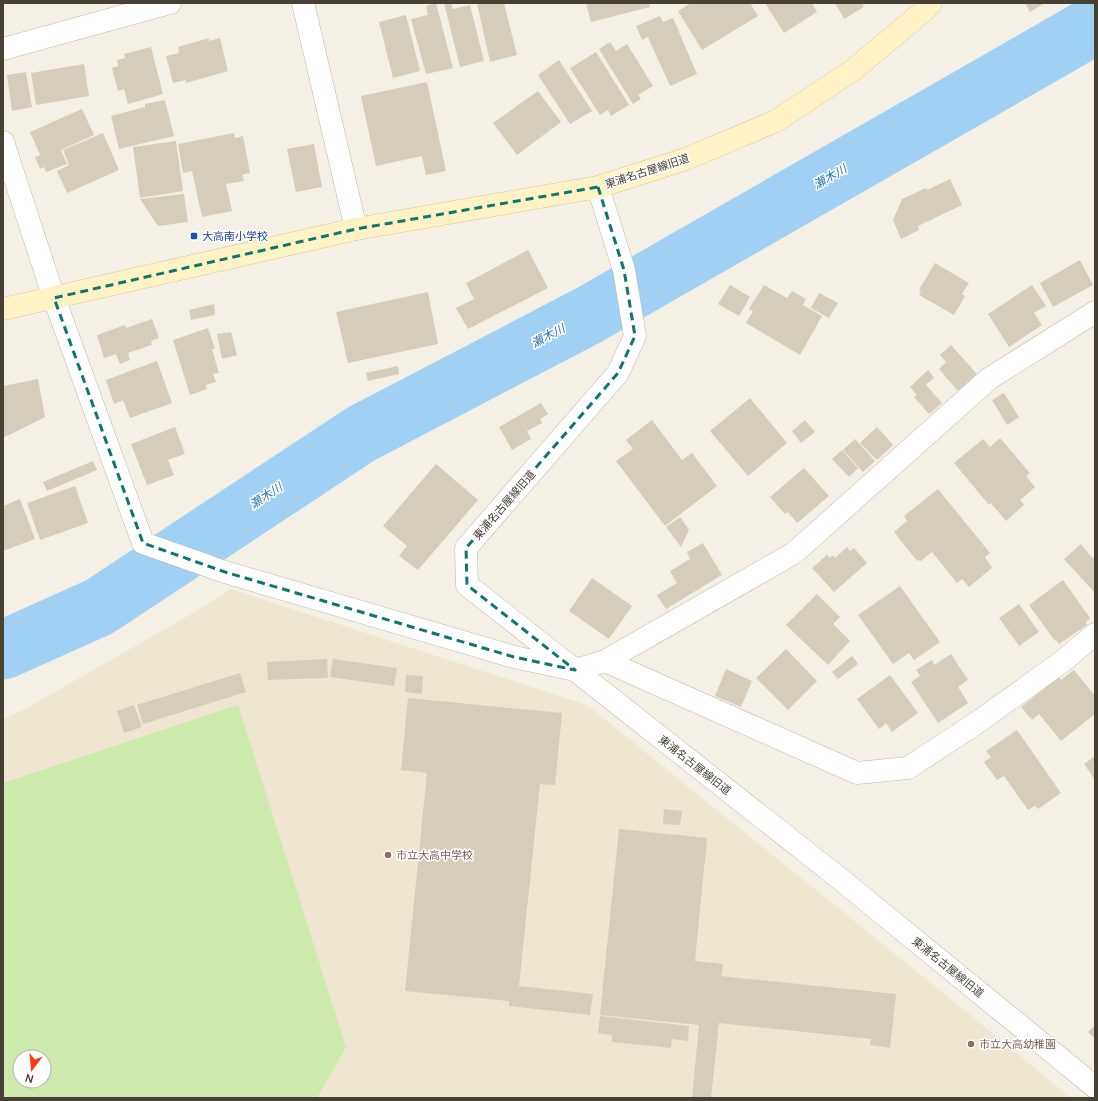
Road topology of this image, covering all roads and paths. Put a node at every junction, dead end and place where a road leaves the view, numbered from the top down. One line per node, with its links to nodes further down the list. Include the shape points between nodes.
1 (170, 3): 4 (street)
2 (303, 3): 7 (street)
3 (931, 3): 6 (street, 東浦名古屋線旧道, via 853,70 776,121 686,159)
4 (3, 49)
5 (3, 142): 8 (street)
6 (598, 187): 7 (street); 13 (street, 東浦名古屋線旧道, via 624,270 635,336 618,374 466,548 467,585)
7 (356, 229): 8 (street)
8 (54, 298): 9 (street); 13 (street, via 143,543 208,566 514,657)
9 (3, 309)
10 (1095, 312): 12 (street, via 990,378 794,553)
11 (1095, 634): 12 (street, via 1063,661 908,768 856,773)
12 (605, 661): 13 (street)
13 (575, 670): 14 (street, 東浦名古屋線旧道, via 839,878)
14 (1095, 1087)

